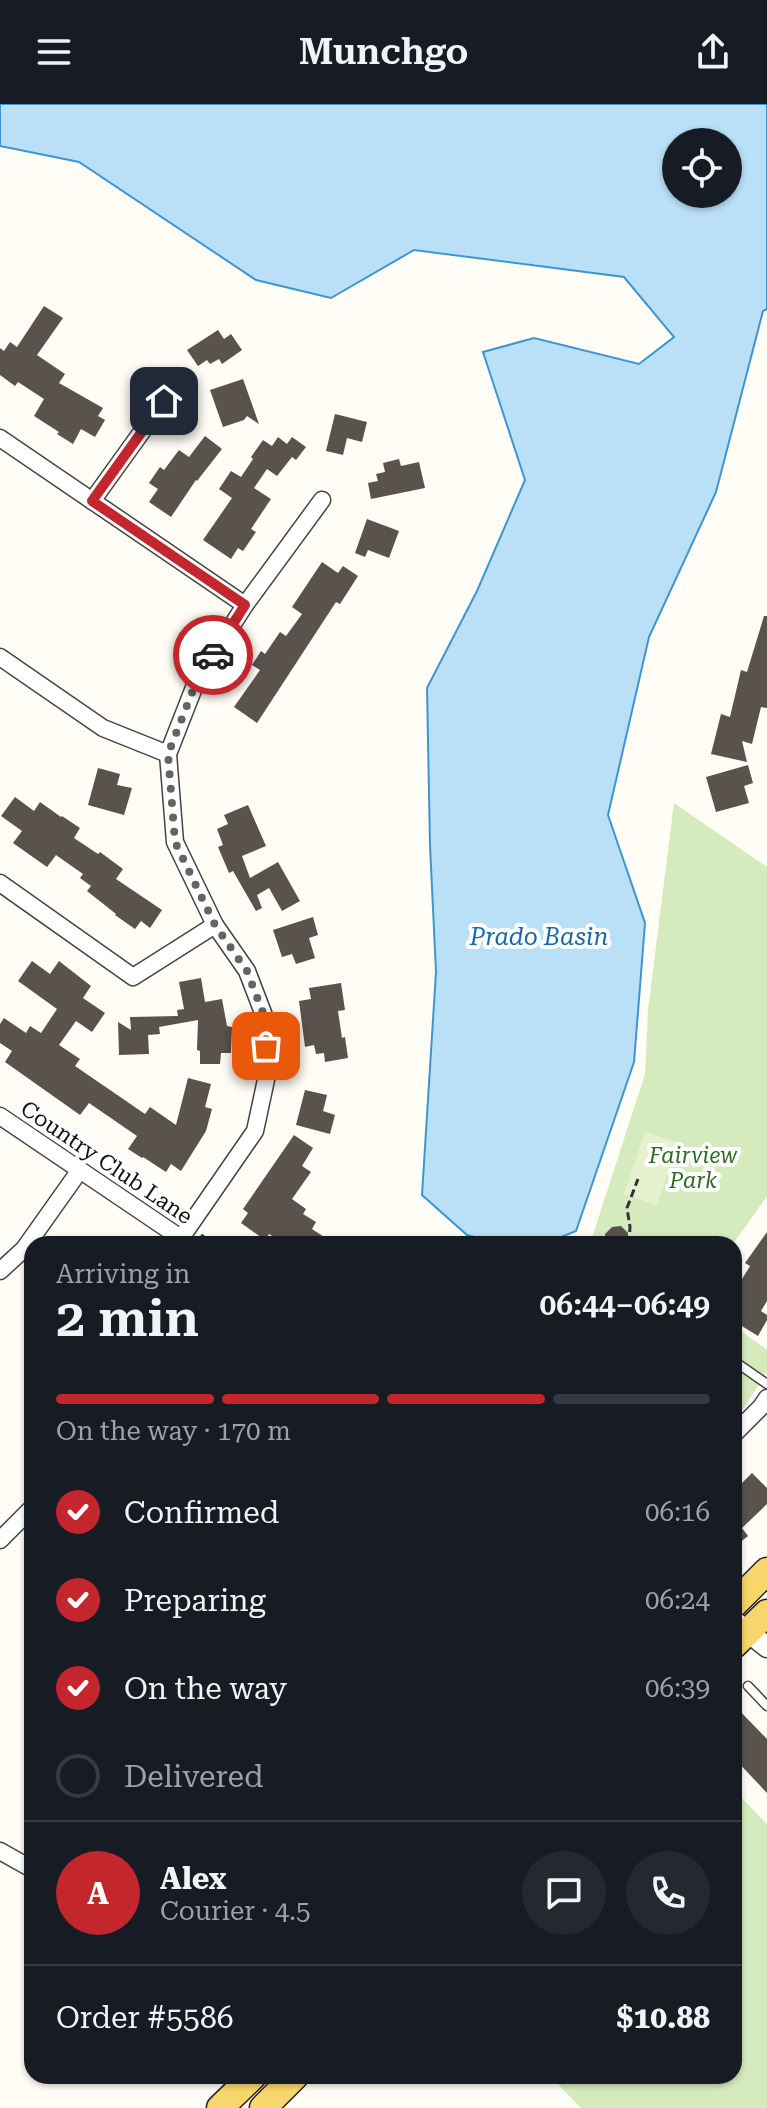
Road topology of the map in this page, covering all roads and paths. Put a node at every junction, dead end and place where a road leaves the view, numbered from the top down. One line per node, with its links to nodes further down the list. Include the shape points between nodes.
1 (164, 401): 4 (street)
2 (0, 438): 4 (street)
3 (322, 500): 5 (street)
4 (92, 501): 5 (street)
5 (245, 605): 7 (street, via 197,680)
6 (0, 657): 7 (street, via 103,728)
7 (168, 754): 9 (street, via 175,842)
8 (0, 883): 9 (street, via 133,977)
9 (215, 925): 15 (street, via 247,971 265,1018 267,1075 255,1131)
10 (0, 1116): 11 (street, Country Club Lane)
11 (80, 1170): 13 (street); 14 (street, Country Club Lane)
12 (638, 1179): 16 (path, via 627,1208)
13 (33, 1236)
14 (178, 1236)
15 (188, 1236)
16 (629, 1236)
17 (24, 1249): 18 (street)
18 (0, 1271)
19 (742, 1367): 20 (lane)
20 (767, 1384)
21 (767, 1398): 22 (street)
22 (742, 1426)
23 (24, 1516): 24 (street)
24 (0, 1540)
25 (767, 1571): 26 (main road)
26 (742, 1596)
27 (767, 1613): 28 (main road)
28 (745, 1636)
29 (748, 1686): 30 (lane)
30 (767, 1706)
31 (0, 1851): 32 (street)
32 (24, 1864)
33 (244, 2084): 37 (main road)
34 (257, 2084): 36 (street)
35 (287, 2084): 36 (main road)
36 (268, 2103)
37 (220, 2108)

